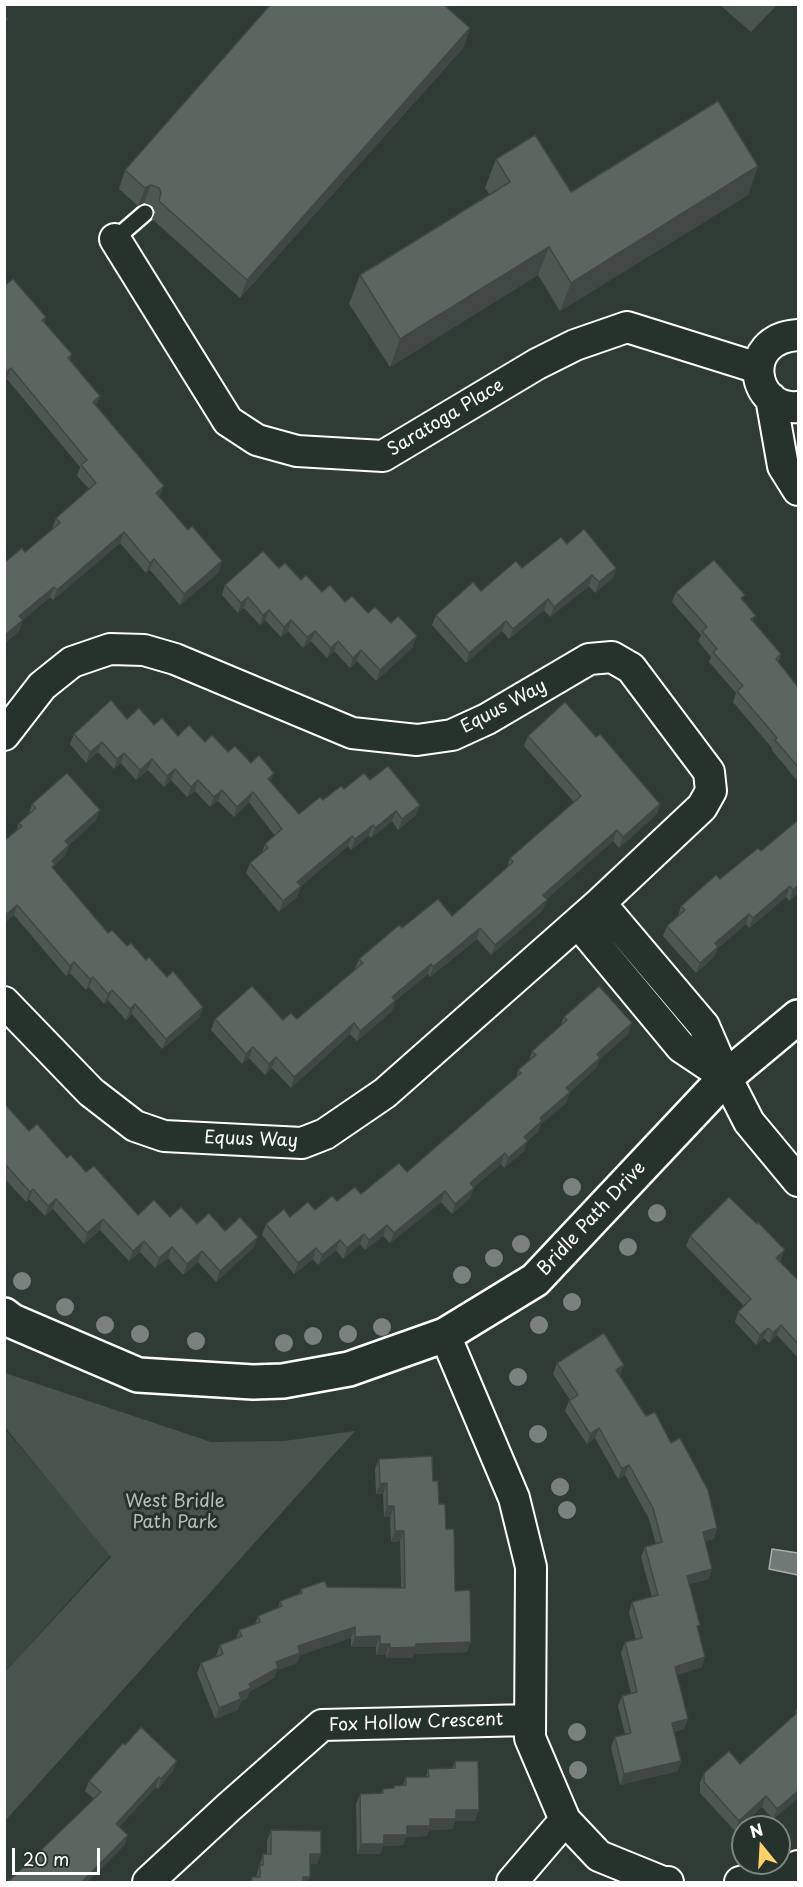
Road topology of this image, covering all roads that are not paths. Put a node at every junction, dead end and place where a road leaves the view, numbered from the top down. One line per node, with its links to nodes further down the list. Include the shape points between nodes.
1 (145, 213): 2 (lane)
2 (116, 239): 4 (street, Saratoga Place, via 228,421 257,440 297,450 383,456 537,364 575,345 627,327)
3 (798, 335): 4 (street, via 784,336 771,343)
4 (758, 368): 5 (street, via 760,385)
5 (785, 403): 6 (street, via 783,466)
6 (798, 490)
7 (4, 735): 8 (street, Equus Way, via 42,686 72,662 110,649 144,650 175,659 352,733 417,740 452,735 590,659 612,657 631,668 709,772 711,791 702,807)
8 (589, 913): 9 (street, Equus Way, via 372,1103 325,1134 302,1143 164,1136 135,1126 91,1092); 11 (street, via 681,1047)
9 (4, 1002)
10 (798, 1017): 11 (street, Bridle Path Drive)
11 (726, 1077): 12 (street, via 749,1122); 14 (street, Bridle Path Drive, via 535,1280)
12 (798, 1181)
13 (4, 1315): 14 (street, Bridle Path Drive, via 138,1375 253,1382 283,1381 349,1369)
14 (445, 1335): 15 (street, via 514,1498 531,1567)
15 (529, 1720): 16 (street, via 530,1738); 18 (street, Fox Hollow Crescent, via 322,1725)
16 (565, 1820): 19 (street); 20 (street, via 599,1856)
17 (798, 1866): 21 (street)
18 (148, 1882)
19 (512, 1882)
20 (668, 1882)
21 (740, 1882)

